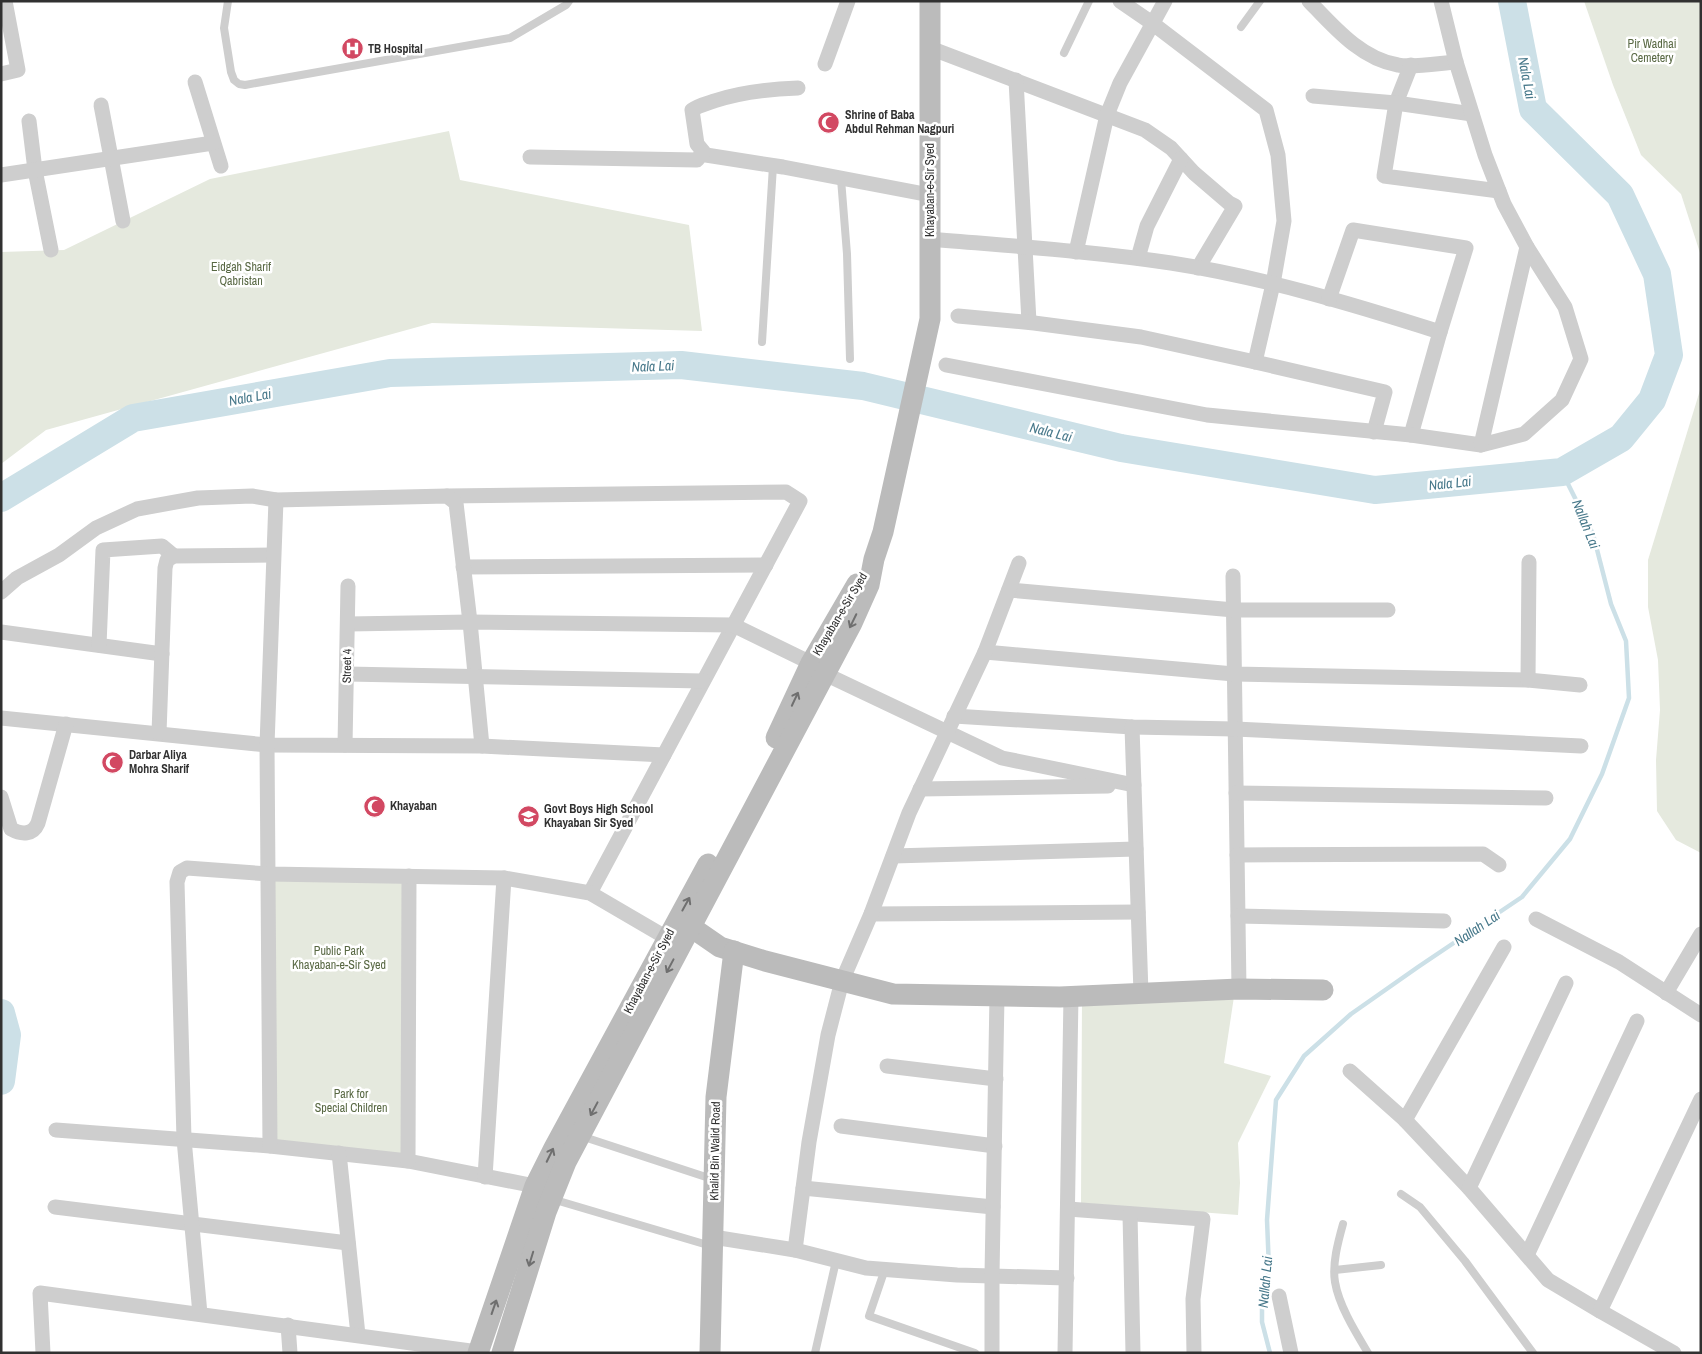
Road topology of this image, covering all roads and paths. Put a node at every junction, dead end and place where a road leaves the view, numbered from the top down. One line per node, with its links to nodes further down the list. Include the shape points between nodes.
1 (5, 1): 19 (street, via 18,70)
2 (228, 1): 3 (lane, via 224,28 231,72 234,80 246,85 510,38)
3 (569, 1)
4 (848, 1): 17 (street)
5 (930, 1): 14 (main road, Khayaban-e-Sir Syed)
6 (1089, 1): 15 (lane)
7 (1120, 1): 12 (street)
8 (1165, 1): 12 (street)
9 (1260, 1): 13 (lane)
10 (1309, 1): 18 (street, via 1342,35 1366,52 1382,61)
11 (1441, 1): 16 (street)
12 (1152, 23): 27 (street); 49 (street, via 1266,110 1278,155 1284,222)
13 (1241, 27)
14 (930, 48): 20 (street); 40 (main road, Khayaban-e-Sir Syed)
15 (1064, 53)
16 (1456, 62): 18 (street); 26 (street)
17 (825, 64)
18 (1411, 65): 24 (street)
19 (1, 74)
20 (1016, 80): 27 (street); 44 (street)
21 (195, 82): 29 (street)
22 (798, 88): 30 (street, via 762,90 698,105 692,110 697,144)
23 (1313, 96): 24 (street)
24 (1396, 104): 26 (street); 39 (street, via 1384,176)
25 (101, 105): 32 (street)
26 (1472, 114): 39 (street)
27 (1107, 115): 33 (street, via 1145,130); 46 (street)
28 (29, 121): 36 (street)
29 (213, 143): 32 (street); 34 (street)
30 (703, 152): 31 (street, via 697,160); 35 (street, via 706,156)
31 (530, 156)
32 (111, 158): 36 (street); 41 (street)
33 (1181, 159): 47 (street, via 1147,226); 48 (street, via 1236,206)
34 (221, 166)
35 (773, 166): 38 (street); 54 (lane)
36 (35, 170): 37 (street); 45 (street)
37 (1, 175)
38 (841, 179): 40 (street); 55 (lane)
39 (1499, 191): 43 (street)
40 (930, 195): 42 (main road, Khayaban-e-Sir Syed)
41 (122, 221)
42 (930, 239): 44 (street); 82 (main road, Khayaban-e-Sir Syed, via 930,319 883,532 869,585 852,624)
43 (1526, 247): 60 (street); 60 (street, via 1564,307 1580,359 1562,400 1524,434)
44 (1025, 248): 46 (street); 52 (street)
45 (51, 250)
46 (1076, 252): 47 (street)
47 (1138, 258): 48 (street)
48 (1198, 268): 49 (street)
49 (1273, 284): 50 (street); 56 (street)
50 (1329, 299): 53 (street); 53 (street, via 1353,230 1466,248)
51 (958, 316): 52 (street)
52 (1030, 322): 56 (street, via 1140,337)
53 (1440, 332): 59 (street)
54 (762, 342)
55 (850, 359)
56 (1255, 362): 58 (street, via 1385,392)
57 (946, 365): 58 (street, via 1207,415)
58 (1374, 432): 59 (street)
59 (1411, 436): 60 (street)
60 (1481, 445)
61 (447, 496): 62 (street); 67 (street, via 786,492 800,501); 68 (street, via 456,503)
62 (276, 500): 63 (street); 72 (street, via 252,496 198,498 137,510 96,528 59,555 17,578)
63 (273, 555): 64 (street); 96 (street)
64 (174, 556): 79 (street, via 162,546 104,550); 81 (street, via 167,560 165,568)
65 (1529, 562): 86 (street)
66 (1019, 563): 71 (street)
67 (766, 565): 68 (street); 77 (street)
68 (464, 567): 75 (street)
69 (1233, 576): 73 (street)
70 (348, 586): 76 (street, Street 4)
71 (1009, 590): 73 (street); 80 (street)
72 (1, 592)
73 (1234, 610): 74 (street); 84 (street)
74 (1388, 610)
75 (470, 622): 76 (street); 77 (street); 85 (street)
76 (348, 624): 83 (street, Street 4)
77 (733, 625): 82 (street); 87 (street)
78 (1, 632): 79 (street)
79 (99, 646): 81 (street)
80 (985, 652): 84 (street); 89 (street)
81 (162, 654): 95 (street)
82 (818, 668): 94 (street); 119 (main road, Khayaban-e-Sir Syed); 121 (main road, Khayaban-e-Sir Syed, one-way to 82)
83 (347, 674): 85 (street); 97 (street, Street 4)
84 (1234, 674): 86 (street); 93 (street)
85 (476, 677): 87 (street); 98 (street)
86 (1528, 680): 88 (street)
87 (703, 681): 100 (street)
88 (1580, 685)
89 (954, 716): 92 (street); 94 (street)
90 (1, 718): 91 (street)
91 (66, 724): 95 (street); 104 (street, via 35,830 29,833 11,829)
92 (1132, 727): 93 (street); 101 (street)
93 (1235, 729): 99 (street); 103 (street)
94 (947, 732): 101 (street, via 1002,758); 102 (street)
95 (160, 733): 96 (street)
96 (267, 745): 97 (street); 110 (street)
97 (345, 745): 98 (street)
98 (482, 746): 100 (street)
99 (1581, 746)
100 (664, 754): 113 (street)
101 (1134, 785): 102 (street); 106 (street)
102 (920, 789): 108 (street)
103 (1236, 793): 105 (street); 107 (street)
104 (1, 797)
105 (1546, 798)
106 (1136, 849): 108 (street); 114 (street)
107 (1237, 855): 109 (street, via 1483,854); 116 (street)
108 (893, 856): 115 (street)
109 (1499, 865)
110 (269, 874): 111 (street); 142 (street, via 187,868 180,872 177,882); 143 (street)
111 (409, 876): 112 (street); 146 (street)
112 (504, 878): 113 (street); 147 (street)
113 (590, 893): 121 (street)
114 (1138, 912): 115 (street); 128 (street)
115 (871, 914): 124 (street)
116 (1238, 916): 118 (street); 126 (street)
117 (1536, 919): 129 (street, via 1619,962)
118 (1444, 921)
119 (691, 927): 123 (main road); 141 (main road, Khayaban-e-Sir Syed, one-way to 141)
120 (1701, 934): 129 (street)
121 (667, 938): 151 (main road, Khayaban-e-Sir Syed, one-way to 121, via 554,1148)
122 (1504, 947): 138 (street)
123 (734, 951): 124 (main road); 148 (main road, Khalid Bin Walid Road, via 716,1097)
124 (842, 981): 130 (main road, via 893,994); 149 (street, via 828,1035)
125 (1566, 983): 150 (street)
126 (1239, 989): 127 (main road); 128 (main road)
127 (1323, 990)
128 (1141, 993): 131 (main road)
129 (1666, 993): 132 (street)
130 (997, 996): 131 (main road); 136 (street)
131 (1071, 996): 155 (street)
132 (1701, 1015)
133 (1637, 1021): 162 (street)
134 (887, 1066): 136 (street)
135 (1350, 1071): 138 (street)
136 (996, 1079): 144 (street)
137 (1701, 1098): 170 (street)
138 (1405, 1120): 150 (street)
139 (841, 1126): 144 (street)
140 (56, 1130): 142 (street)
141 (580, 1135): 148 (lane); 151 (main road, Khayaban-e-Sir Syed, via 566,1162)
142 (184, 1139): 143 (street); 157 (street)
143 (270, 1146): 145 (street)
144 (995, 1146): 153 (street)
145 (339, 1153): 146 (street); 160 (street)
146 (408, 1161): 147 (street)
147 (485, 1177): 151 (street)
148 (714, 1180): 159 (main road, Khalid Bin Walid Road)
149 (803, 1188): 153 (street); 161 (street)
150 (1469, 1188): 162 (street)
151 (543, 1192): 159 (lane); 176 (main road, Khayaban-e-Sir Syed, one-way to 151); 177 (main road, Khayaban-e-Sir Syed, one-way to 177)
152 (1401, 1194): 187 (lane, via 1420,1207 1465,1260)
153 (993, 1207): 167 (street)
154 (55, 1208): 157 (street)
155 (1068, 1209): 156 (street); 168 (street)
156 (1130, 1214): 183 (street); 184 (street, via 1204,1219 1193,1299)
157 (192, 1223): 160 (street); 171 (street)
158 (1343, 1224): 166 (lane)
159 (713, 1242): 161 (street); 178 (main road, Khalid Bin Walid Road)
160 (348, 1243): 173 (street)
161 (794, 1250): 163 (street)
162 (1527, 1255): 170 (street, via 1548,1280)
163 (836, 1260): 165 (street); 179 (lane)
164 (1381, 1265): 166 (lane)
165 (885, 1269): 167 (street); 180 (lane, via 869,1316)
166 (1335, 1270): 186 (lane, via 1335,1283 1348,1319)
167 (992, 1275): 168 (street); 181 (street)
168 (1067, 1278): 182 (street)
169 (1279, 1296): 185 (street)
170 (1600, 1311): 188 (street)
171 (200, 1314): 172 (street); 174 (street, via 40,1293)
172 (288, 1326): 173 (street); 175 (street)
173 (358, 1335): 176 (street)
174 (43, 1353)
175 (290, 1353)
176 (478, 1353)
177 (502, 1353)
178 (710, 1353)
179 (815, 1353)
180 (975, 1353)
181 (992, 1353)
182 (1065, 1353)
183 (1133, 1353)
184 (1194, 1353)
185 (1291, 1353)
186 (1368, 1353)
187 (1533, 1353)
188 (1674, 1353)

